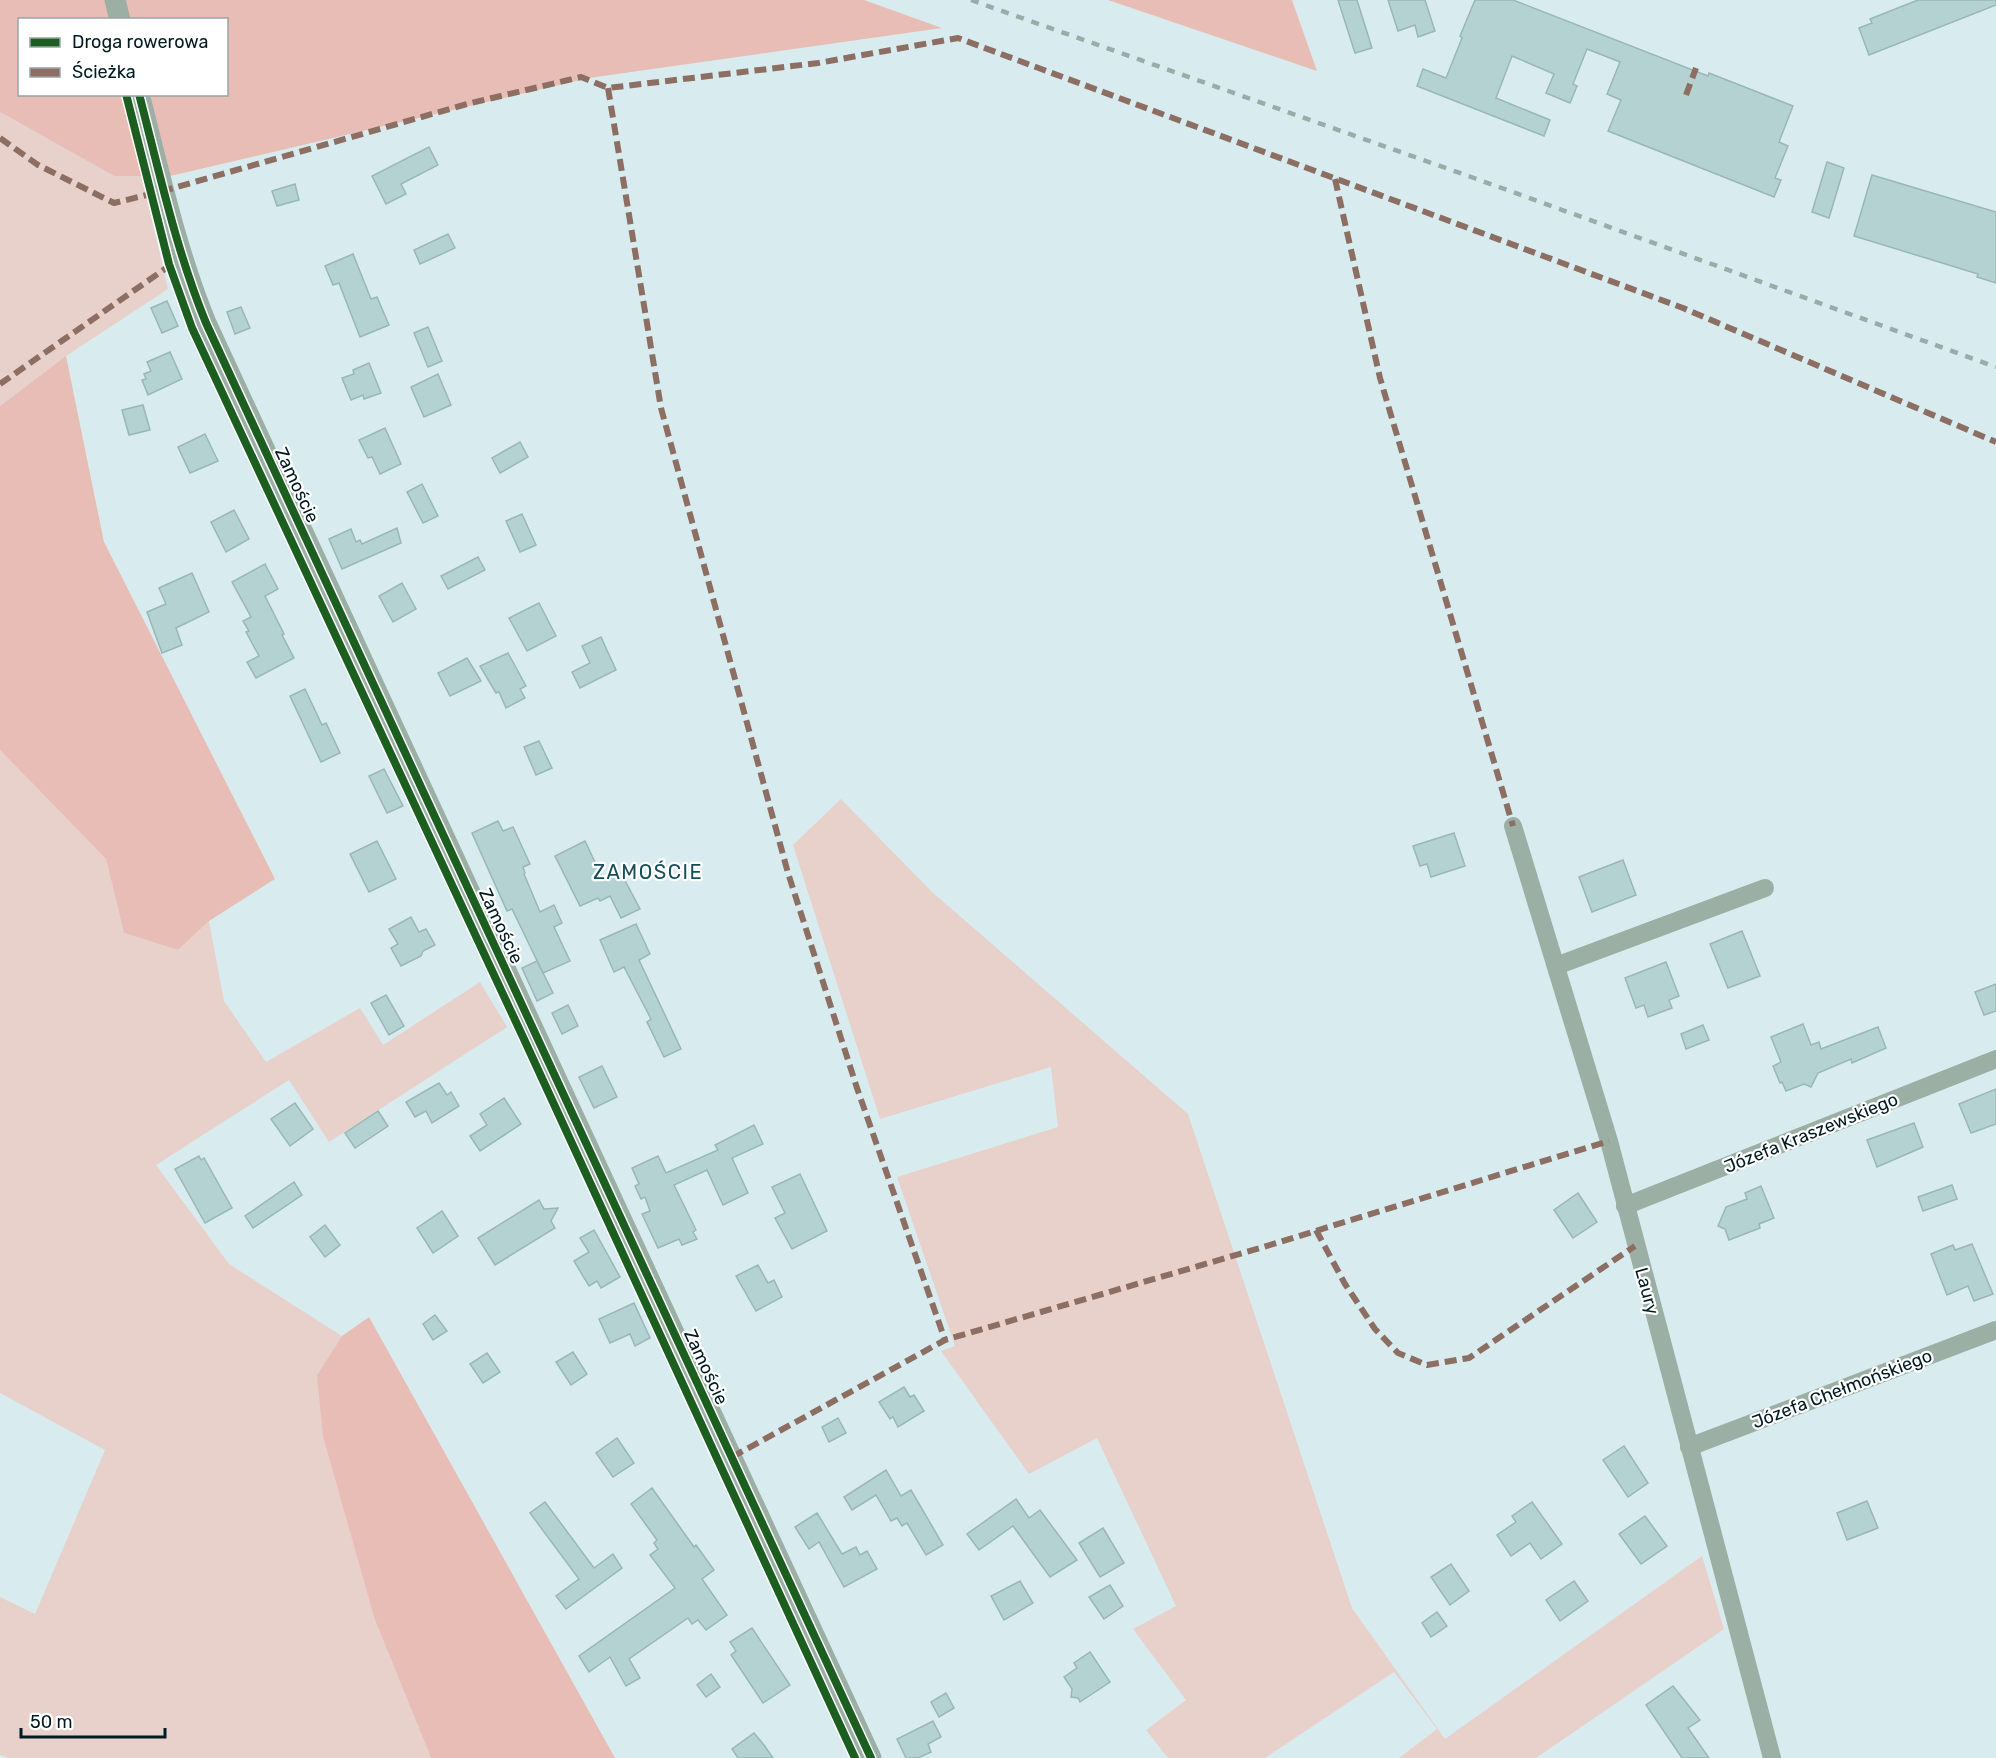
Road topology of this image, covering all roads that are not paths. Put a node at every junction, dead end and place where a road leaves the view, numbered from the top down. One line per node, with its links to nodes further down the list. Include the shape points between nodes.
1 (115, 0): 2 (street)
2 (120, 18)
3 (140, 96): 11 (street, Zamoście, via 183,261 206,323)
4 (1514, 826): 6 (street, Laury)
5 (1765, 888): 6 (street)
6 (1556, 966): 8 (street, Laury)
7 (1996, 1059): 8 (street, Józefa Kraszewskiego)
8 (1625, 1206): 10 (street, Laury)
9 (1996, 1330): 10 (street, Józefa Chełmońskiego)
10 (1689, 1447): 12 (street, Laury)
11 (870, 1758)
12 (1772, 1758)

